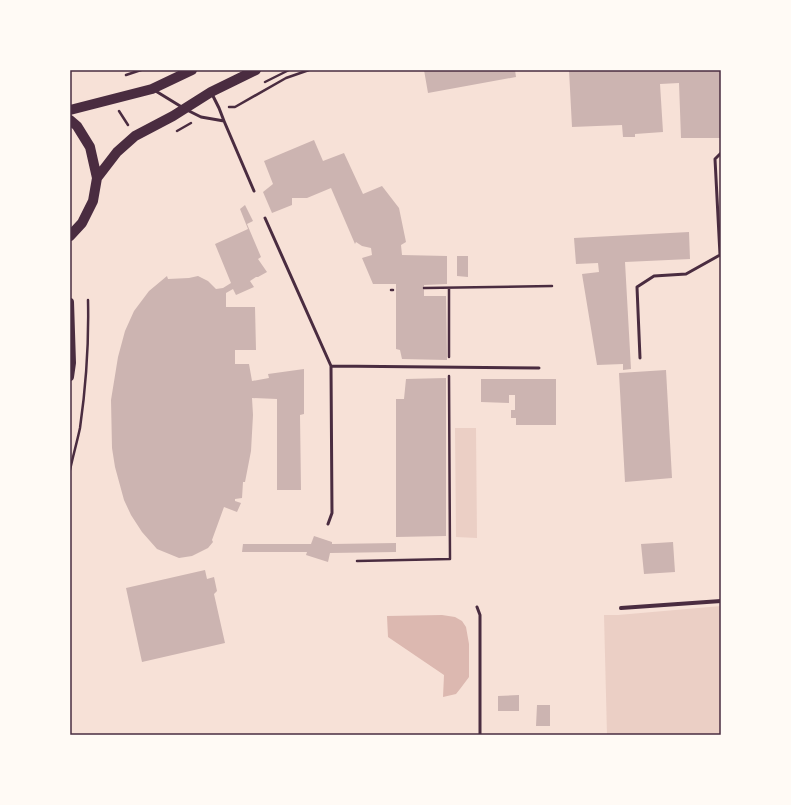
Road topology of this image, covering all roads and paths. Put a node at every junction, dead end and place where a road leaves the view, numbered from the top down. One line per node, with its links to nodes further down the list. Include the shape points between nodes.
1 (141, 70): 5 (path)
2 (192, 70): 6 (main road)
3 (256, 70): 7 (main road)
4 (309, 70): 9 (path, via 286,78 235,107)
5 (126, 75)
6 (152, 89): 8 (main road); 10 (lane)
7 (211, 92): 9 (lane); 10 (main road)
8 (111, 99): 11 (main road); 14 (path)
9 (219, 108): 13 (lane)
10 (184, 109): 13 (lane, via 201,117); 14 (main road)
11 (70, 110)
12 (70, 120): 16 (main road, via 77,126 90,147)
13 (224, 121): 17 (lane)
14 (135, 136): 16 (main road, via 117,152)
15 (721, 152): 25 (lane, via 715,159 720,255 686,274 654,276 637,287)
16 (97, 178): 19 (main road, via 93,201 82,223)
17 (254, 191)
18 (265, 218): 26 (lane)
19 (70, 236)
20 (552, 286): 22 (path)
21 (424, 288): 22 (path)
22 (449, 288): 27 (path)
23 (88, 300): 30 (path, via 87,366 80,429)
24 (70, 302): 29 (main road)
25 (640, 358)
26 (331, 366): 27 (lane); 31 (lane, via 332,513)
27 (449, 367): 28 (lane); 32 (path, via 450,559)
28 (539, 368)
29 (70, 377)
30 (70, 470)
31 (328, 524)
32 (357, 561)
33 (721, 601): 35 (street)
34 (477, 607): 36 (lane, via 480,615)
35 (621, 608)
36 (480, 735)

